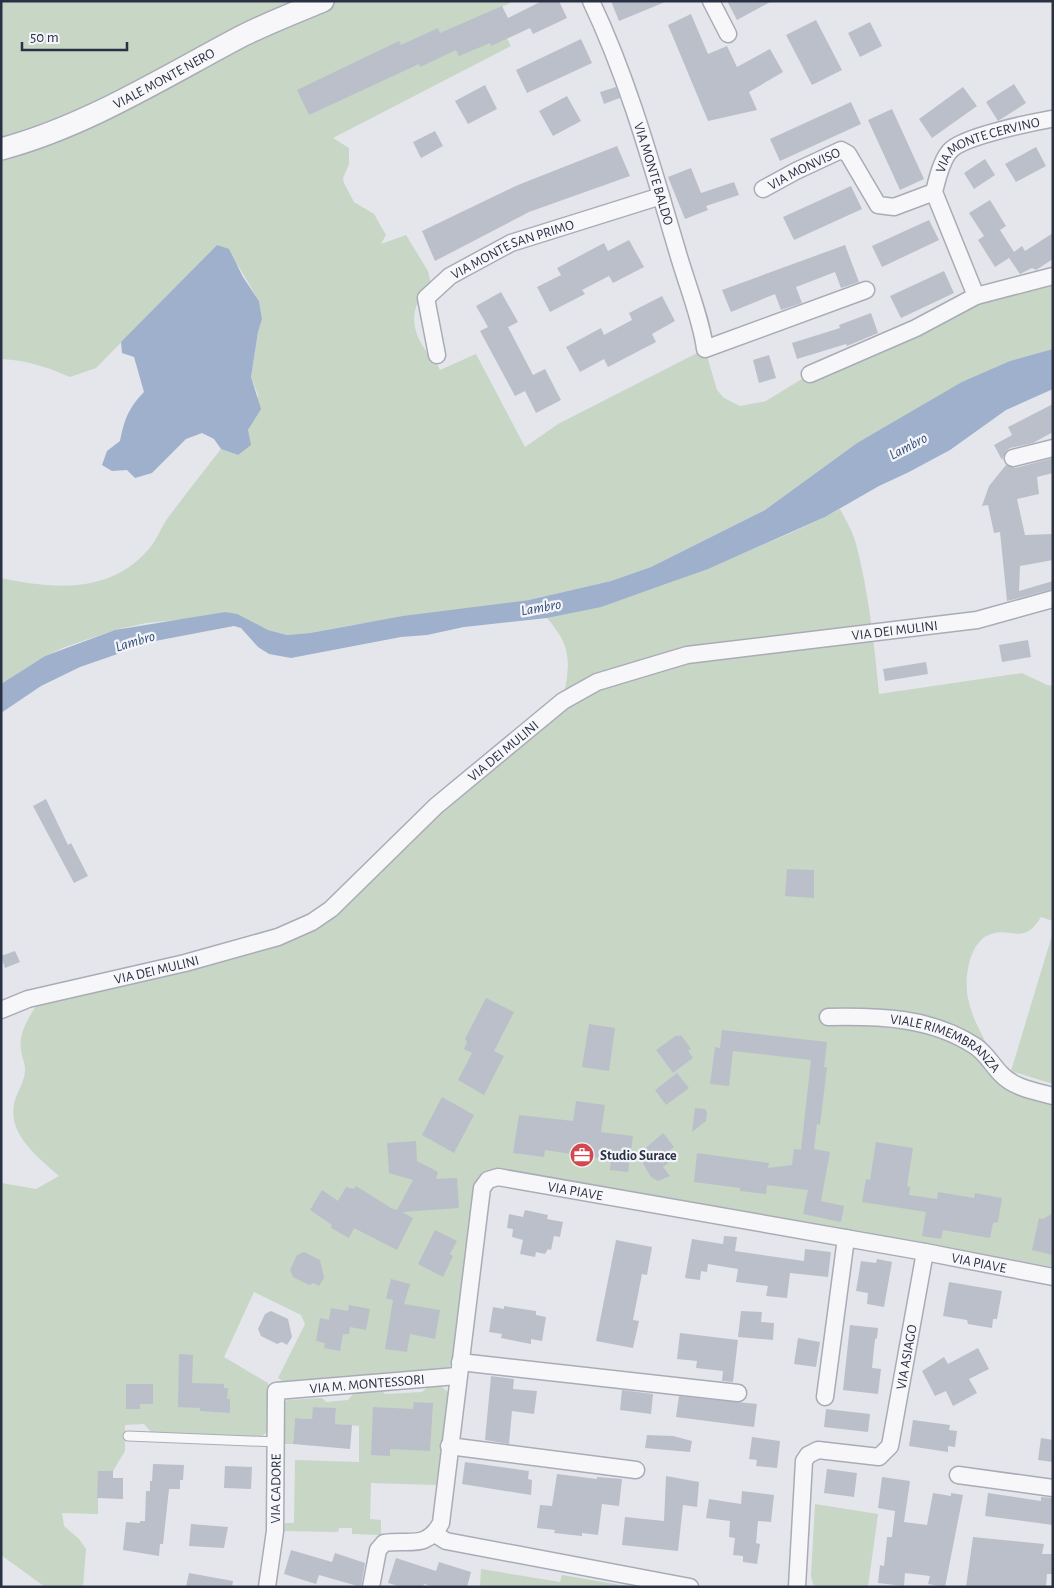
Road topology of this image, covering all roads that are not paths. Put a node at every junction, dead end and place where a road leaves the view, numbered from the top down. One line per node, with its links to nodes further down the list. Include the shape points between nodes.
1 (322, 1): 6 (street, VIALE MONTE NERO, via 244,35 152,86 67,126)
2 (591, 1): 9 (street, VIA MONTE BALDO, via 627,89)
3 (711, 1): 4 (street)
4 (728, 34)
5 (1051, 119): 8 (street, VIA MONTE CERVINO, via 977,138 951,150 938,174)
6 (1, 150)
7 (763, 189): 8 (street, VIA MONVISO, via 841,150 848,154 878,205 894,207)
8 (934, 192): 12 (street, VIA MONTE CERVINO)
9 (661, 196): 11 (street, VIA MONTE BALDO, via 705,349); 13 (street, VIA MONTE SAN PRIMO, via 510,243 450,276 426,298)
10 (1053, 276): 12 (street)
11 (866, 290)
12 (976, 296): 14 (street, via 916,328)
13 (437, 354)
14 (810, 374)
15 (1053, 448): 16 (street)
16 (1012, 458)
17 (1053, 599): 18 (street, VIA DEI MULINI, via 977,620 687,655 597,682 563,701 436,806 331,909 312,922 278,937 194,961 28,999)
18 (1, 1010)
19 (828, 1017): 20 (street, VIALE RIMEMBRANZA, via 872,1016 911,1020 977,1046 1000,1074 1018,1086)
20 (1053, 1096)
21 (846, 1238): 22 (street, VIA PIAVE); 24 (street, VIA PIAVE, via 498,1177 488,1180 482,1188); 27 (street)
22 (925, 1252): 23 (street, VIA PIAVE); 38 (street, VIA ASIAGO, via 890,1446 879,1457 818,1450 808,1454 804,1461)
23 (1053, 1277)
24 (458, 1369): 25 (street, VIA M. MONTESSORI); 26 (street); 30 (street, VIA PIAVE)
25 (276, 1391): 29 (street, VIA CADORE)
26 (738, 1393)
27 (825, 1397)
28 (128, 1436): 29 (lane)
29 (276, 1442): 35 (street, VIA CADORE, via 275,1531)
30 (449, 1446): 31 (street); 34 (street, VIA PIAVE, via 441,1523)
31 (636, 1470)
32 (958, 1475): 33 (street)
33 (1053, 1488)
34 (435, 1534): 36 (street, via 428,1540 384,1543 378,1550); 37 (street, via 446,1541)
35 (267, 1587)
36 (370, 1587)
37 (690, 1587)
38 (797, 1587)

